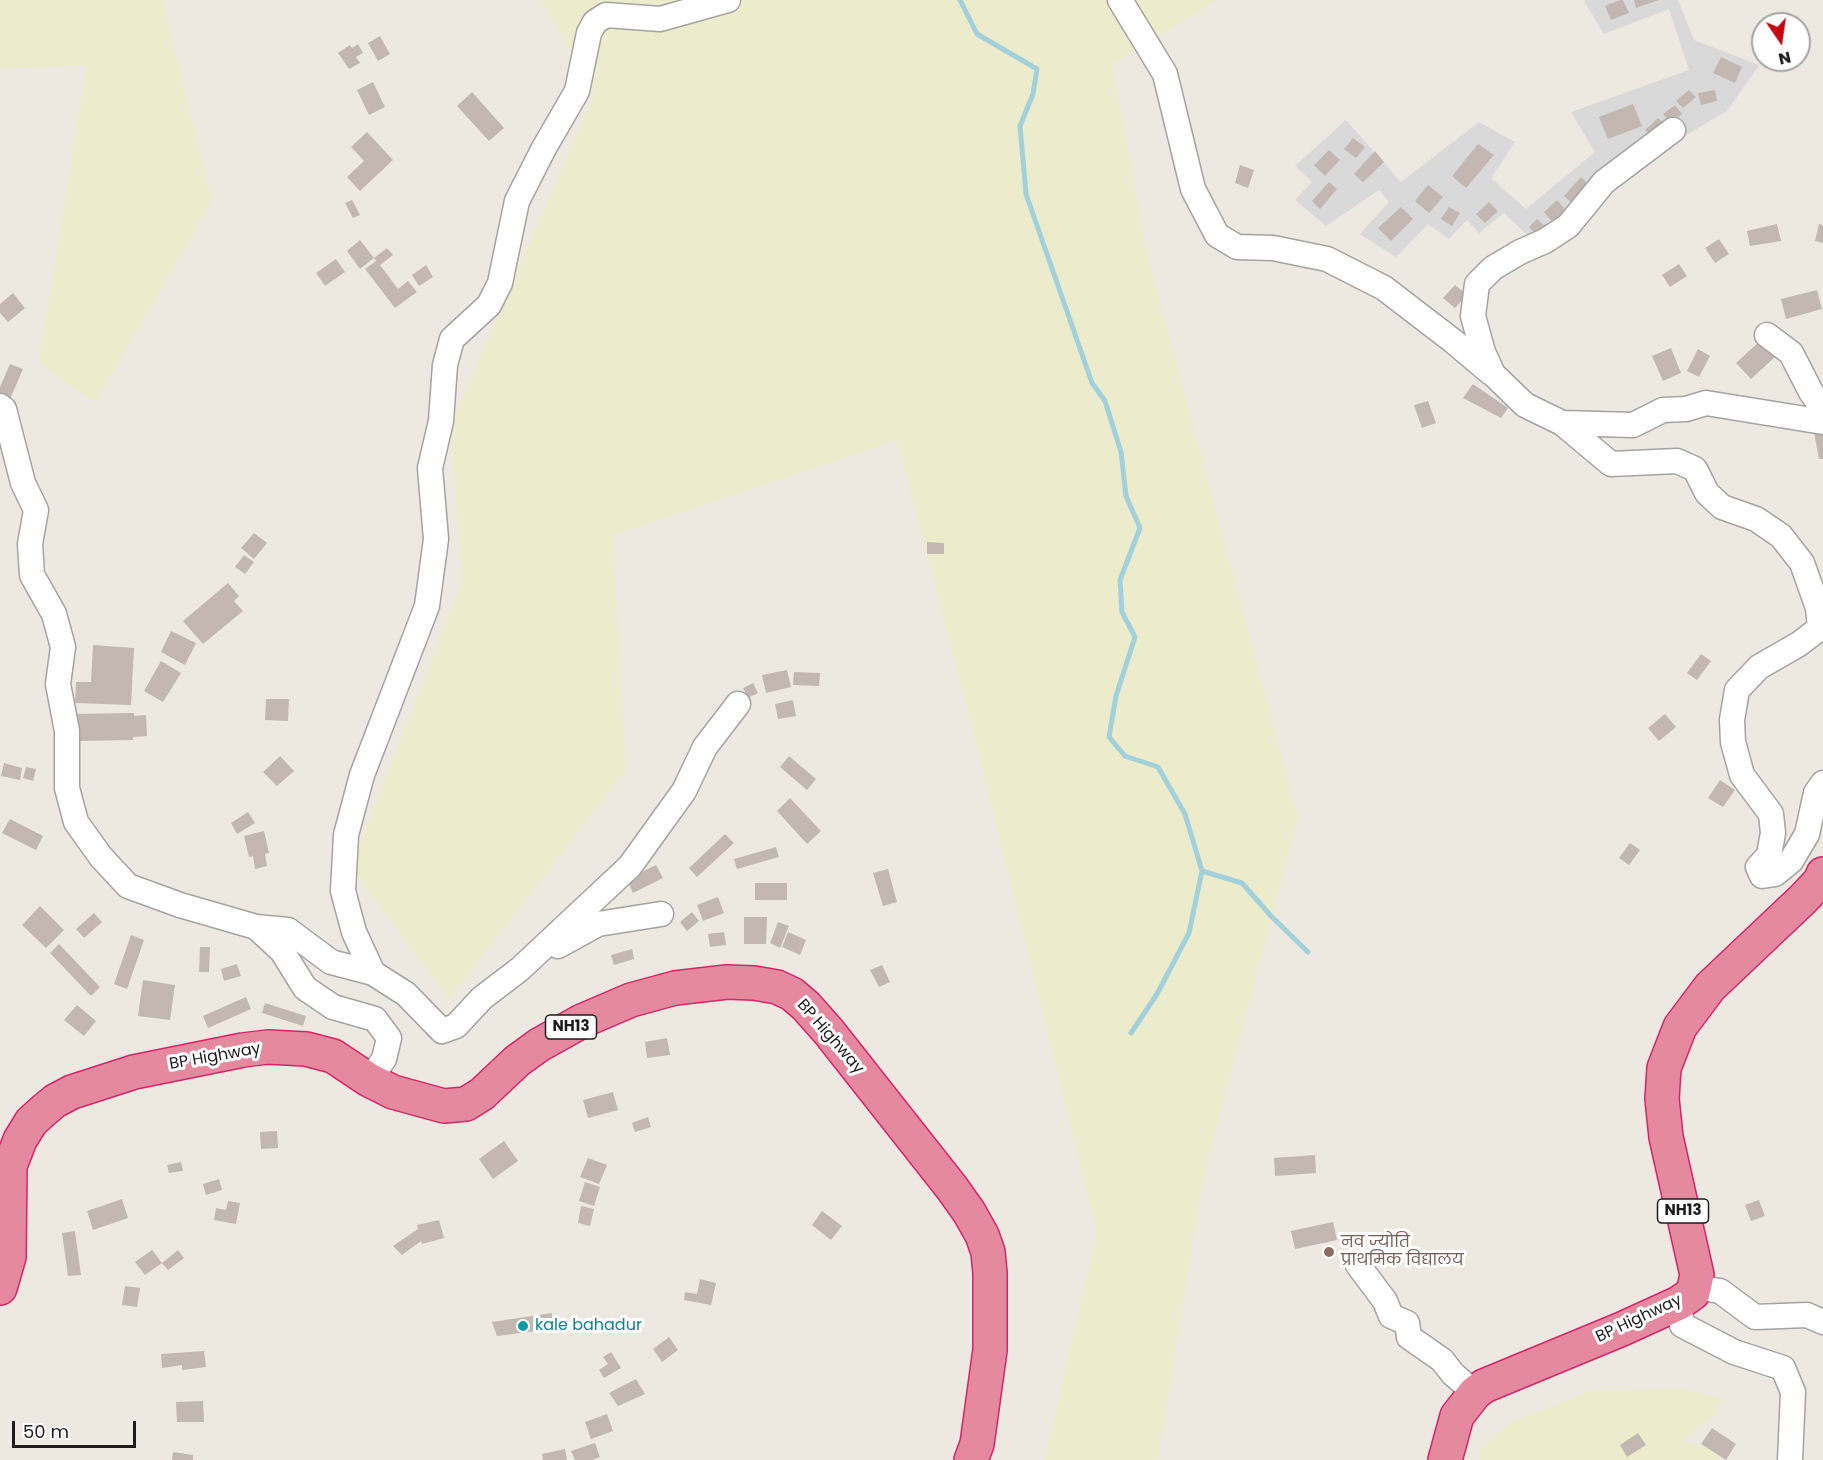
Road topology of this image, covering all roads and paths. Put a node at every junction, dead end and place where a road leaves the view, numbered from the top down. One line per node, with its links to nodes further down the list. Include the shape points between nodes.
1 (728, 0): 15 (street, via 660,19 606,15 595,22 589,33 577,91 517,201 500,284 489,305 452,339 430,468 436,539 427,606 362,775 346,835 343,891 354,933)
2 (1120, 0): 5 (street, via 1165,74 1193,189 1217,235 1237,247 1273,248 1328,259 1384,288)
3 (1673, 130): 5 (street, via 1604,182 1568,226 1493,268 1477,284 1473,316)
4 (1767, 334): 7 (street, via 1791,353)
5 (1493, 374): 9 (street, via 1525,405)
6 (0, 406): 14 (street, via 23,483 36,510 30,544 33,575 54,614 63,647 58,684 67,731 67,788 76,822 128,886)
7 (1823, 409)
8 (1823, 422): 9 (street, via 1706,402 1686,409 1663,410 1633,425)
9 (1562, 423): 11 (street, via 1611,464 1677,461 1695,469 1707,492 1722,507 1756,519 1781,536 1802,563 1818,608 1820,628 1759,667 1737,690 1732,720 1742,775 1770,814 1773,833 1769,855 1758,867 1762,876 1774,874 1791,861 1807,834 1816,793)
10 (738, 704): 16 (street, via 705,747 684,791 630,866 520,969)
11 (1823, 783)
12 (1823, 874): 20 (highway, BP Highway / NH13, via 1803,899 1710,987 1680,1027 1664,1068 1666,1137 1697,1275)
13 (661, 914): 16 (street, via 598,924 562,943)
14 (256, 927): 15 (street, via 288,930 331,962); 17 (street, via 282,951 305,988 333,1007 375,1018 389,1038 384,1059)
15 (373, 973): 16 (street, via 406,994 442,1031 456,1026)
16 (482, 999)
17 (369, 1080): 19 (highway, BP Highway / NH13, via 333,1056 306,1049 268,1047 134,1072 55,1101 31,1122 10,1166 9,1257); 23 (highway, BP Highway / NH13, via 393,1092 444,1106 466,1104 539,1044 631,1000 675,988 727,982 777,987 792,994 829,1032 964,1204 982,1235 990,1273 990,1350 977,1444)
18 (1358, 1265): 22 (street, via 1385,1301 1391,1316 1407,1323 1408,1337 1442,1360)
19 (0, 1288)
20 (1687, 1295): 21 (street, via 1720,1291 1755,1317 1807,1315); 22 (highway, BP Highway, via 1622,1329); 25 (street, via 1682,1325 1734,1352 1783,1368 1794,1392)
21 (1823, 1322)
22 (1475, 1393): 24 (highway, BP Highway, via 1457,1416)
23 (971, 1460)
24 (1445, 1460)
25 (1790, 1460)

